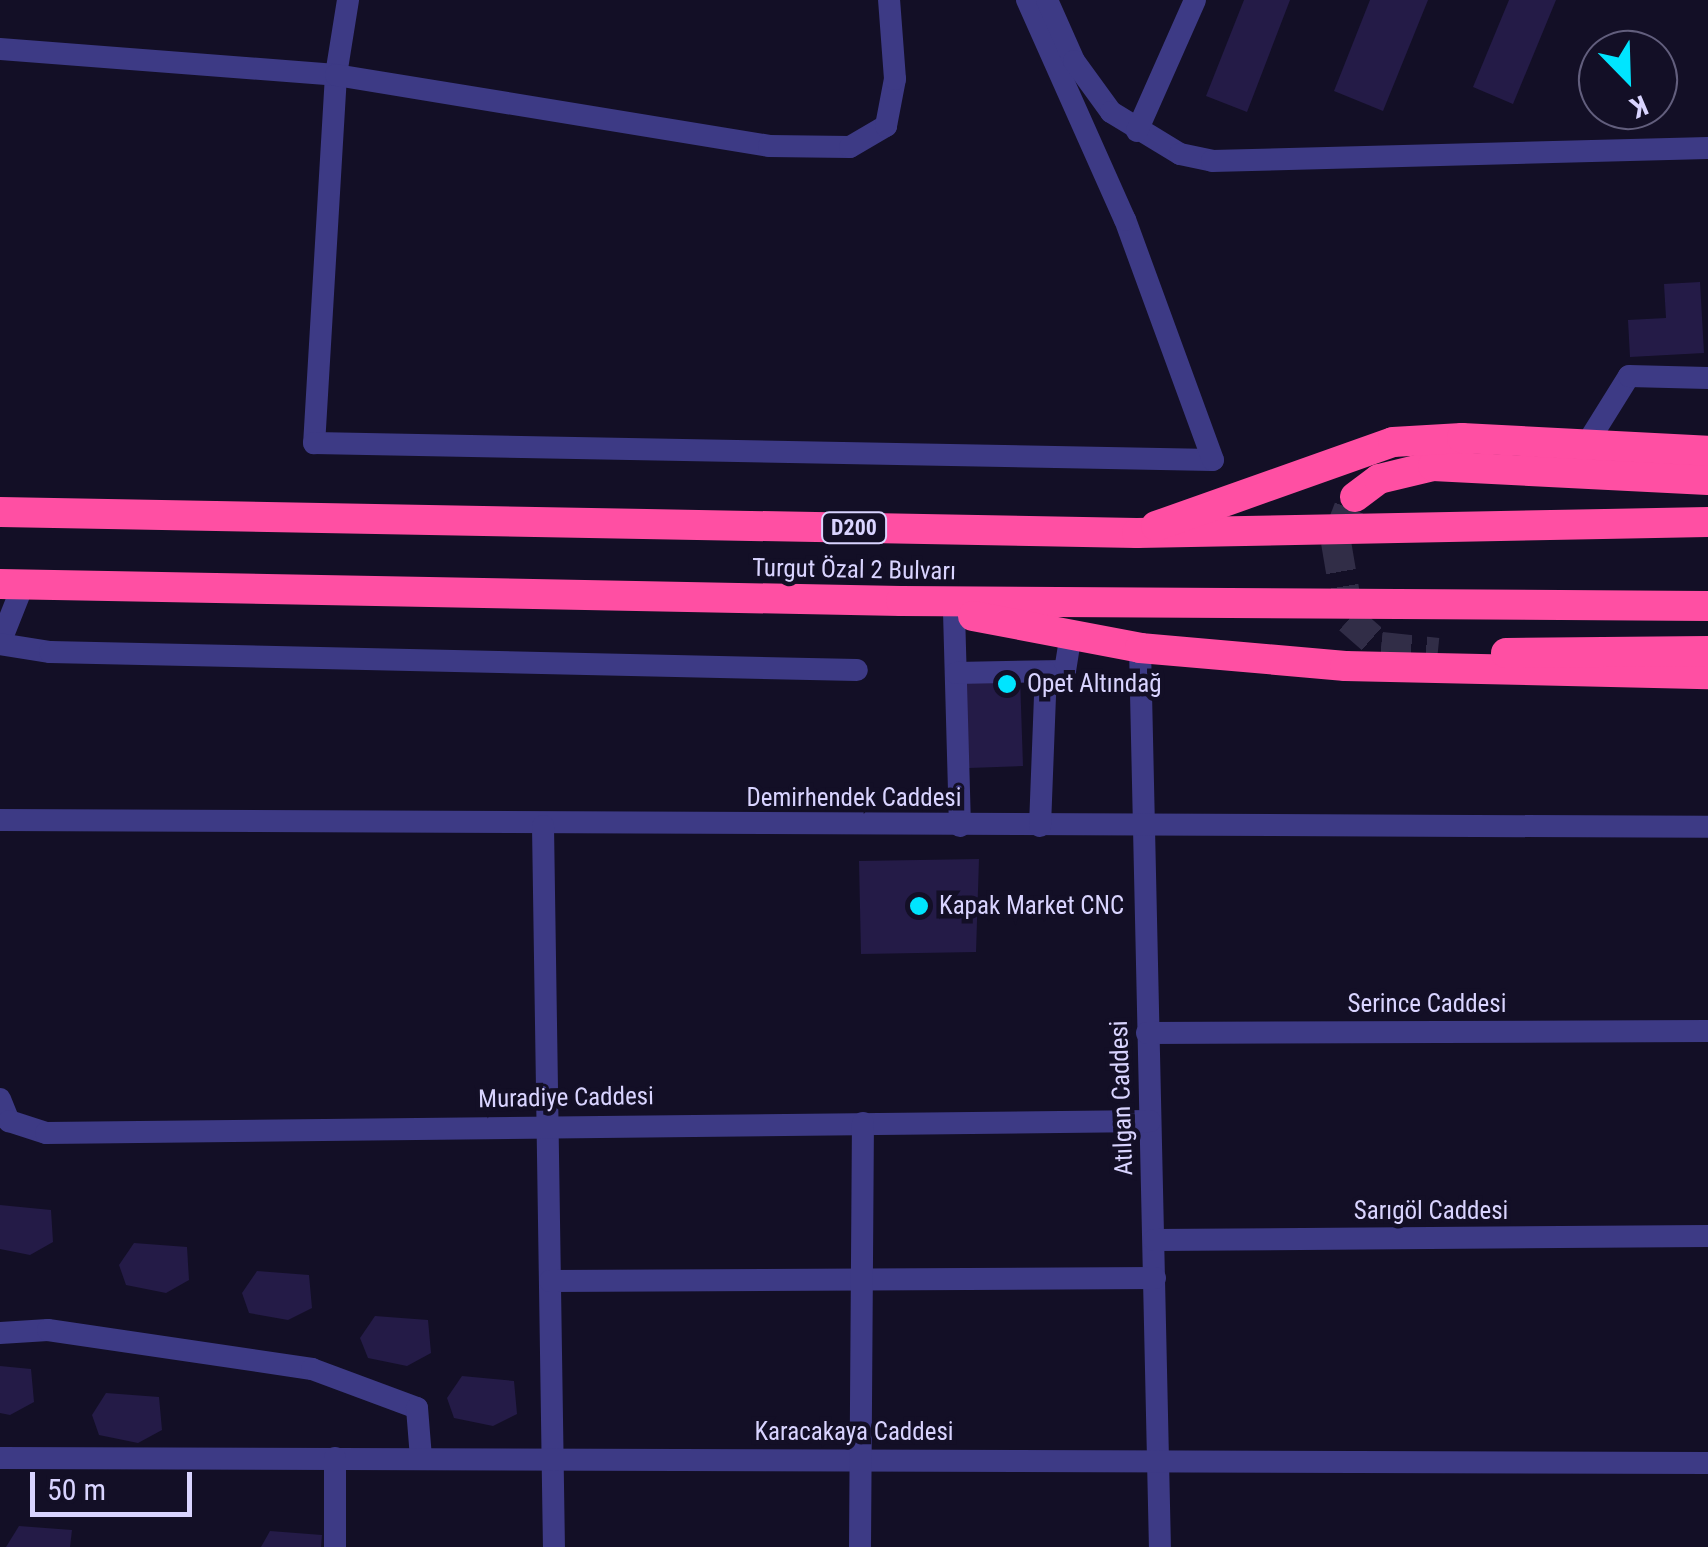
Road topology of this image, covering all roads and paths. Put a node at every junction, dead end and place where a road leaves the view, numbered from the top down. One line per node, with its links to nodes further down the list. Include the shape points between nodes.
1 (348, 0): 7 (street)
2 (889, 0): 7 (street, via 895,79 886,126 850,146 770,146)
3 (1027, 0): 7 (street, via 1125,220 1214,460 314,443)
4 (1047, 0): 8 (street, via 1090,88)
5 (1195, 0): 8 (street)
6 (0, 49): 7 (street)
7 (336, 75)
8 (1137, 131): 9 (street, via 1180,154 1250,164)
9 (1708, 148)
10 (1708, 378): 11 (street, via 1628,376)
11 (1586, 445): 12 (highway, Turgut Özal 2 Bulvarı); 17 (highway, Turgut Özal 2 Bulvarı, via 1393,442)
12 (1708, 450)
13 (1708, 480): 14 (highway, via 1432,466 1379,478)
14 (1355, 496)
15 (0, 512): 17 (highway, Turgut Özal 2 Bulvarı / D200)
16 (1708, 522): 17 (highway, Turgut Özal 2 Bulvarı / D200)
17 (1138, 533)
18 (11, 584): 19 (highway, Turgut Özal 2 Bulvarı); 23 (street)
19 (901, 601): 20 (highway, Turgut Özal 2 Bulvarı); 21 (highway)
20 (1708, 606)
21 (954, 612): 22 (highway); 29 (street)
22 (1071, 635): 24 (highway); 28 (street, via 1066,670)
23 (0, 643): 27 (street, via 50,652)
24 (1140, 648): 30 (highway, via 1346,666); 35 (street, Atılgan Caddesi)
25 (1708, 651): 26 (highway)
26 (1438, 653)
27 (856, 670)
28 (1046, 672): 29 (street); 34 (street)
29 (956, 673): 33 (street)
30 (1708, 674)
31 (0, 820): 32 (street, Demirhendek Caddesi)
32 (543, 826): 33 (street, Demirhendek Caddesi); 42 (street)
33 (960, 826): 34 (street, Demirhendek Caddesi)
34 (1040, 826): 35 (street, Demirhendek Caddesi)
35 (1149, 826): 36 (street, Demirhendek Caddesi); 38 (street, Atılgan Caddesi)
36 (1708, 827)
37 (1708, 1031): 38 (street, Serince Caddesi)
38 (1147, 1032): 40 (street, Atılgan Caddesi)
39 (0, 1099): 42 (street, Muradiye Caddesi, via 9,1121 46,1134)
40 (1150, 1121): 41 (street, Muradiye Caddesi); 44 (street, Atılgan Caddesi)
41 (863, 1123): 42 (street, Muradiye Caddesi); 46 (street)
42 (548, 1125): 47 (street)
43 (1708, 1236): 44 (street, Sarıgöl Caddesi)
44 (1154, 1240): 45 (street, Atılgan Caddesi)
45 (1155, 1278): 46 (street); 54 (street, Atılgan Caddesi)
46 (862, 1279): 47 (street); 53 (street)
47 (550, 1281): 52 (street)
48 (0, 1333): 51 (street, via 48,1330 312,1369 417,1408)
49 (0, 1458): 50 (street, Karacakaya Caddesi)
50 (335, 1458): 51 (street, Karacakaya Caddesi); 56 (street)
51 (421, 1458): 52 (street, Karacakaya Caddesi)
52 (553, 1459): 53 (street, Karacakaya Caddesi); 57 (street)
53 (860, 1460): 54 (street, Karacakaya Caddesi); 58 (street)
54 (1161, 1461): 55 (street, Karacakaya Caddesi); 59 (street, Atılgan Caddesi)
55 (1708, 1463)
56 (335, 1547)
57 (554, 1547)
58 (860, 1547)
59 (1160, 1547)

